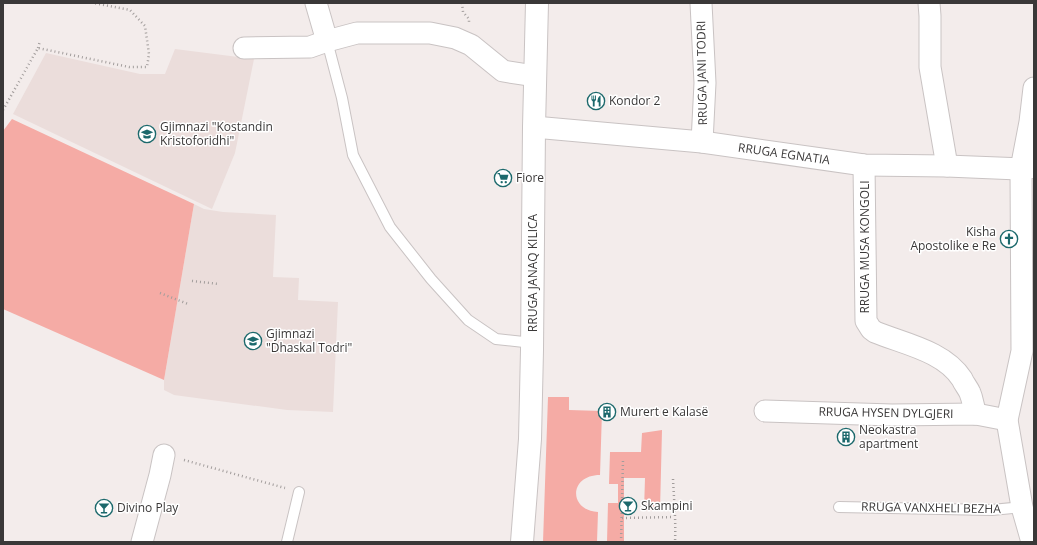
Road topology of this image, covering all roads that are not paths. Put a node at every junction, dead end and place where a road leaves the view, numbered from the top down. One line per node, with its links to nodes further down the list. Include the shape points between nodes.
1 (316, 3): 5 (street)
2 (536, 3): 7 (street, RRUGA JANAQ KILICA)
3 (701, 3): 10 (street, RRUGA JANI TODRI, via 705,83)
4 (932, 7): 12 (street, via 930,67)
5 (328, 40): 6 (street, via 310,47); 7 (street, via 357,33 430,33 455,38 471,45 503,71); 14 (lane, via 353,155 390,227 431,279 468,320 496,339)
6 (244, 48)
7 (535, 76): 9 (street, RRUGA JANAQ KILICA)
8 (1034, 88): 13 (street)
9 (534, 127): 10 (street, RRUGA EGNATIA); 14 (street, RRUGA JANAQ KILICA)
10 (702, 142): 11 (street, RRUGA EGNATIA)
11 (864, 165): 12 (street, RRUGA EGNATIA); 16 (street, RRUGA MUSA KONGOLI, via 866,321 876,332 930,353 948,364 970,393)
12 (947, 166): 13 (street, RRUGA EGNATIA)
13 (1027, 168): 17 (street, via 1022,351)
14 (532, 343): 24 (street, RRUGA JANAQ KILICA, via 530,439)
15 (765, 411): 16 (street, RRUGA HYSEN DYLGJERI, via 892,415)
16 (976, 414): 17 (street, RRUGA HYSEN DYLGJERI)
17 (1007, 420): 20 (street)
18 (164, 455): 22 (street)
19 (299, 492): 23 (lane)
20 (1022, 506): 21 (lane, RRUGA VANXHELI BEZHA, via 992,510); 25 (street)
21 (839, 507)
22 (142, 542)
23 (287, 542)
24 (522, 542)
25 (1032, 542)

